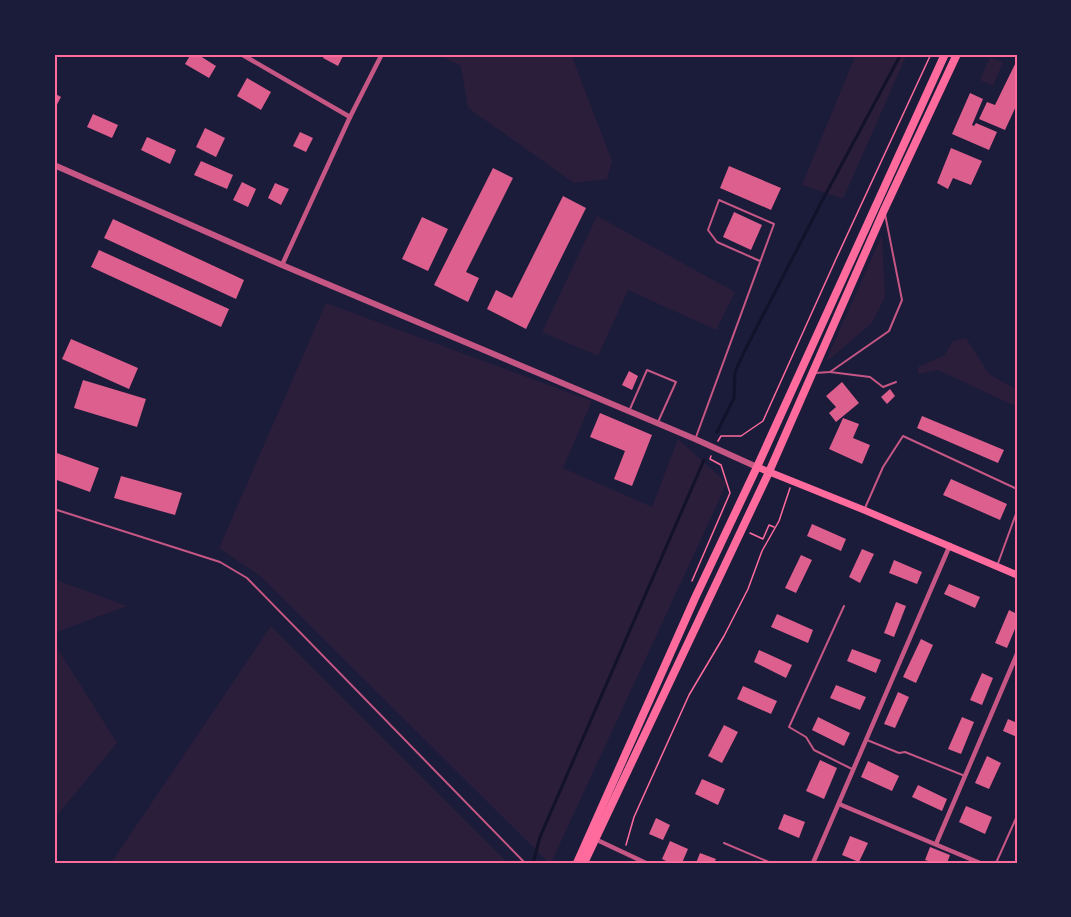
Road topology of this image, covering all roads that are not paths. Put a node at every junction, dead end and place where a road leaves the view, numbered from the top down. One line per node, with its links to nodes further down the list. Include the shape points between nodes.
1 (241, 54): 5 (street)
2 (382, 54): 5 (street)
3 (945, 54): 16 (highway)
4 (957, 54): 7 (highway)
5 (350, 117): 9 (street)
6 (54, 165): 9 (street)
7 (884, 210): 10 (lane, via 902,300 889,331); 11 (highway)
8 (760, 261): 8 (lane, via 774,224 719,200 708,230 717,242); 15 (lane)
9 (282, 265): 13 (street)
10 (830, 372): 11 (lane); 12 (lane, via 870,377 883,387)
11 (813, 373): 17 (highway)
12 (896, 382)
13 (629, 411): 14 (street); 14 (lane, via 647,370 676,382)
14 (658, 424): 15 (street)
15 (695, 440): 16 (street)
16 (757, 467): 17 (main road); 36 (highway)
17 (769, 472): 20 (main road); 32 (highway)
18 (1017, 489): 20 (lane, via 903,436 883,466)
19 (54, 509): 35 (lane, via 220,562 247,578)
20 (864, 510): 22 (main road)
21 (1017, 511): 23 (lane)
22 (950, 545): 23 (main road); 27 (street)
23 (997, 566): 24 (main road)
24 (1017, 574)
25 (844, 606): 28 (lane, via 789,727 806,737 813,750)
26 (1017, 654): 29 (street)
27 (866, 740): 28 (street); 29 (lane)
28 (854, 769): 30 (street)
29 (965, 776): 34 (street)
30 (838, 804): 34 (street); 40 (street)
31 (1017, 816): 42 (lane)
32 (595, 839): 37 (highway); 38 (street)
33 (724, 843): 39 (lane)
34 (936, 844): 41 (street)
35 (525, 863)
36 (577, 863)
37 (584, 863)
38 (646, 863)
39 (771, 863)
40 (813, 863)
41 (980, 863)
42 (996, 863)

